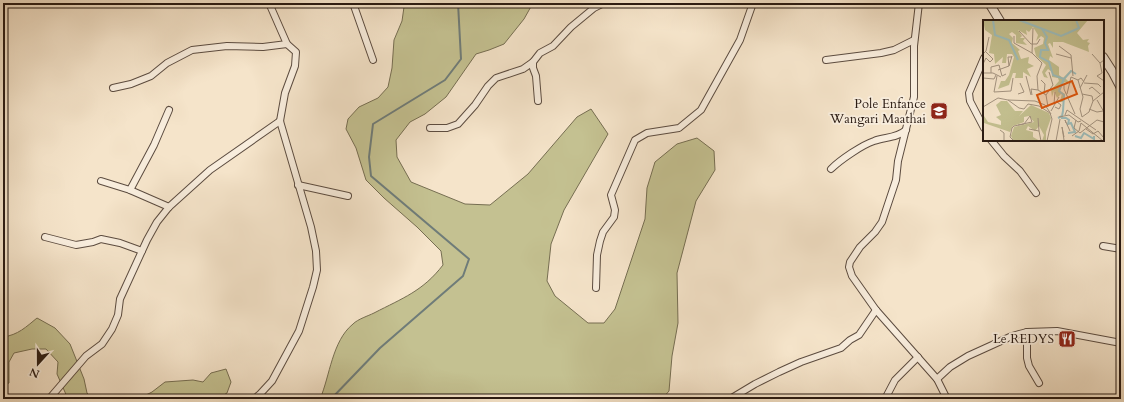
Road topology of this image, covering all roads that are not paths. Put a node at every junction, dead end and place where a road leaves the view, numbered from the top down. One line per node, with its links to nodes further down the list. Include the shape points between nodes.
1 (268, 3): 9 (street)
2 (353, 3): 11 (street)
3 (604, 3): 14 (street, via 570,27 553,46 540,53)
4 (753, 3): 35 (street, via 740,40 701,110 679,128 648,133 635,140 611,195 614,217 600,241)
5 (919, 3): 8 (street)
6 (989, 3): 7 (street)
7 (998, 20)
8 (914, 40): 12 (street, via 881,53); 22 (street, via 914,90)
9 (287, 44): 15 (street, via 192,50 168,62 151,76); 19 (street, via 296,52 295,66 285,93)
10 (1104, 59): 16 (street)
11 (373, 60)
12 (826, 60)
13 (983, 60): 20 (street, via 969,93 970,101)
14 (533, 62): 17 (street); 21 (street, via 523,69 496,78 458,124 447,128)
15 (113, 88)
16 (1121, 88)
17 (538, 101)
18 (169, 110): 27 (street, via 154,146)
19 (280, 121): 26 (street); 30 (street, via 210,170)
20 (983, 126)
21 (430, 128)
22 (906, 130): 24 (street, via 897,136 869,143); 36 (street, via 896,180 882,222 860,247 849,267 852,276)
23 (992, 141): 28 (street)
24 (831, 169)
25 (100, 180): 27 (street)
26 (298, 185): 29 (street); 43 (street, via 316,251 316,275 299,331 272,381)
27 (130, 190): 30 (street)
28 (1036, 192)
29 (348, 196)
30 (168, 207): 34 (street)
31 (45, 237): 34 (street, via 76,246 101,239)
32 (1103, 246): 33 (street)
33 (1121, 249)
34 (142, 251): 42 (street, via 120,299 118,315 112,330 102,344 86,356)
35 (596, 288)
36 (876, 310): 39 (street); 44 (street, via 859,335 841,348 778,372)
37 (1027, 332): 38 (street, via 1057,331); 40 (street, via 968,356); 41 (street, via 1027,358)
38 (1121, 342)
39 (918, 357): 40 (street); 45 (street, via 895,380)
40 (937, 379): 46 (street)
41 (1039, 383)
42 (49, 399)
43 (254, 399)
44 (730, 399)
45 (885, 399)
46 (947, 399)

